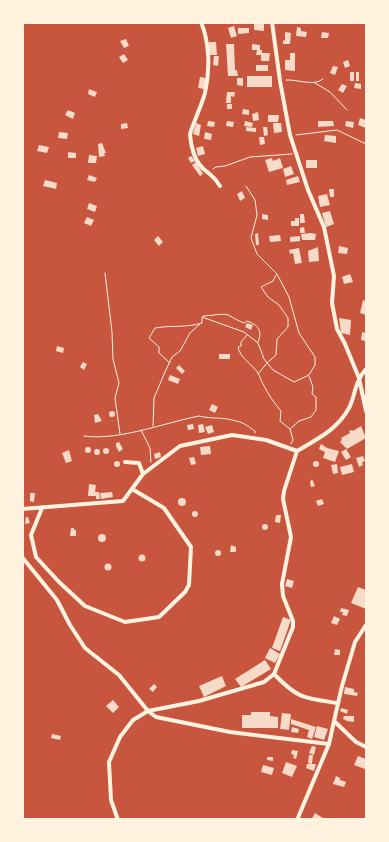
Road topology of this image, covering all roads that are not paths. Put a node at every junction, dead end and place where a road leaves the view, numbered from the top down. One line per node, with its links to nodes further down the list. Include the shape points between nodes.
1 (201, 22): 3 (street, via 206,36 208,74 190,141 194,156)
2 (272, 22): 5 (street, via 290,135 324,227 334,276 332,303 337,329)
3 (220, 186)
4 (366, 369): 5 (street)
5 (359, 378): 6 (street); 7 (street, via 349,408 339,422 329,432)
6 (366, 411)
7 (297, 451): 9 (street, via 266,440 232,434 180,446); 15 (street, via 283,499 291,537 282,584 293,627)
8 (125, 462): 9 (street, via 139,463)
9 (143, 474): 10 (street)
10 (132, 489): 11 (street, via 123,501); 11 (street, via 164,508 191,548 189,585 159,617 125,622 85,606 59,582 36,557 30,535)
11 (42, 508): 12 (street)
12 (22, 509)
13 (22, 557): 17 (street, via 57,600 85,648 119,675)
14 (366, 625): 16 (street, via 355,642)
15 (274, 674): 16 (street, via 296,694); 17 (street, via 264,682 238,690)
16 (337, 703): 18 (street)
17 (148, 711): 19 (street, via 156,717 230,732); 21 (street, via 133,720 120,737 109,762 111,800)
18 (334, 721): 19 (street); 20 (street)
19 (329, 744): 22 (street)
20 (366, 747)
21 (118, 820)
22 (297, 820)

